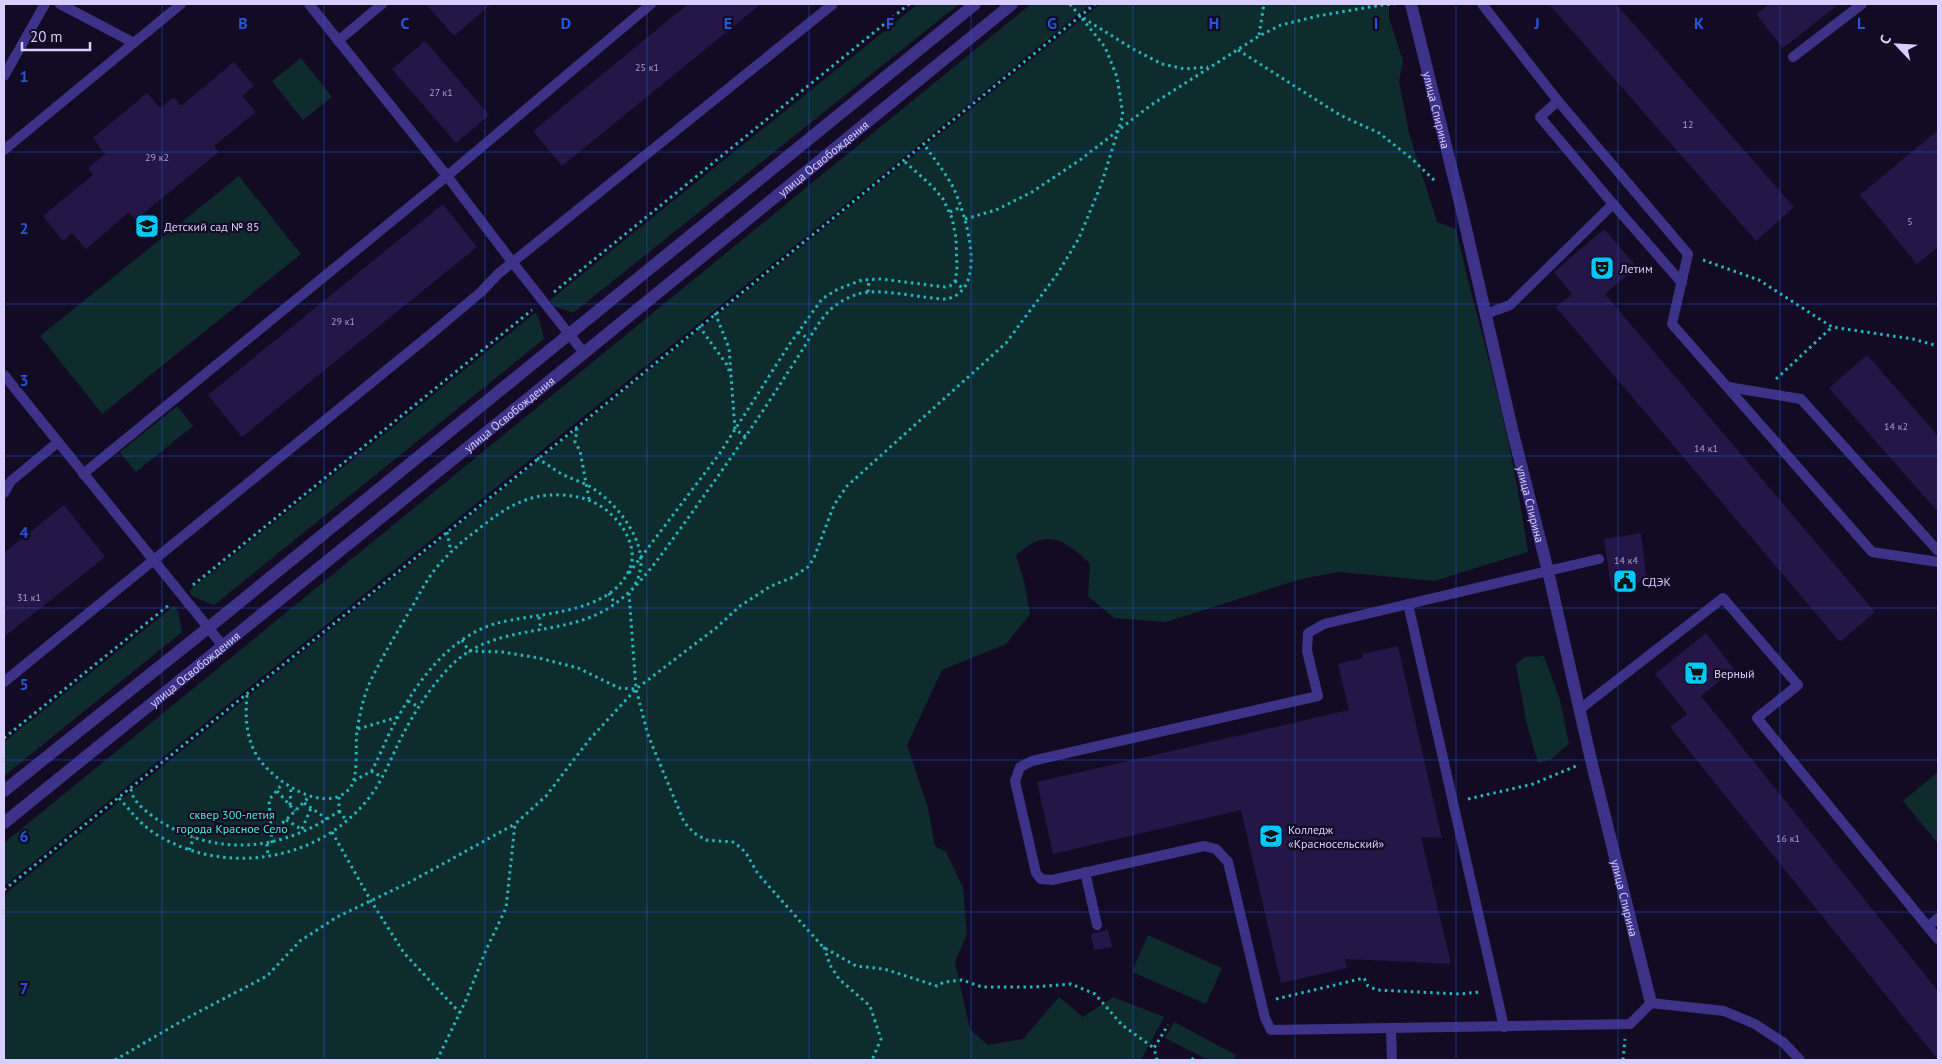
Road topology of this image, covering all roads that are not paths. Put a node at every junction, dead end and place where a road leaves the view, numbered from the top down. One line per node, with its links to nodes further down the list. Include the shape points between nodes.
1 (44, 4): 18 (lane)
2 (60, 4): 14 (lane)
3 (84, 4): 14 (lane)
4 (181, 4): 16 (lane)
5 (309, 4): 15 (lane)
6 (382, 4): 15 (lane)
7 (651, 4): 21 (lane)
8 (832, 4): 23 (lane)
9 (975, 4): 26 (street, улица Освобождения)
10 (1012, 4): 27 (street, улица Освобождения)
11 (1411, 4): 25 (street, улица Спирина)
12 (1482, 4): 19 (lane)
13 (1862, 4): 17 (lane)
14 (78, 14): 16 (lane)
15 (338, 40): 21 (lane)
16 (134, 43): 20 (lane)
17 (1793, 57)
18 (4, 76)
19 (1558, 101): 22 (lane, via 1540,117); 24 (lane, via 1688,254)
20 (4, 150)
21 (447, 176): 23 (lane); 31 (lane)
22 (1613, 204): 24 (lane); 25 (lane, via 1510,304)
23 (513, 263): 26 (lane); 35 (lane, via 432,334)
24 (1682, 283): 29 (lane, via 1672,324)
25 (1486, 314): 37 (street, улица Спирина)
26 (569, 334): 27 (lane); 39 (street, улица Освобождения)
27 (584, 353): 40 (street, улица Освобождения)
28 (4, 375): 30 (lane)
29 (1728, 387): 33 (lane, via 1801,399); 36 (lane, via 1872,552)
30 (58, 442): 31 (lane); 32 (lane, via 11,481)
31 (83, 474): 35 (lane)
32 (4, 493)
33 (1938, 551)
34 (1599, 559): 37 (lane)
35 (153, 560): 39 (lane); 41 (lane)
36 (1938, 562)
37 (1548, 571): 38 (lane); 42 (street, улица Спирина)
38 (1408, 604): 45 (lane, via 1324,624 1308,633 1306,650 1318,696 1032,761 1020,767 1015,781 1036,873 1041,879 1052,880); 51 (lane)
39 (208, 628): 40 (lane); 43 (street, улица Освобождения)
40 (223, 646): 44 (street, улица Освобождения)
41 (4, 682)
42 (1580, 709): 48 (lane, via 1723,598 1798,685 1757,718); 50 (street, улица Спирина)
43 (4, 792)
44 (4, 823)
45 (1085, 872): 47 (lane); 52 (lane, via 1204,846 1216,849 1228,862 1265,1018 1271,1030)
46 (1938, 918): 48 (lane)
47 (1097, 925)
48 (1928, 927): 49 (lane)
49 (1938, 939)
50 (1651, 1003): 51 (lane, via 1630,1024); 54 (lane, via 1724,1011 1756,1024 1784,1043)
51 (1504, 1027): 52 (lane)
52 (1391, 1029): 53 (lane)
53 (1392, 1060)
54 (1800, 1060)

